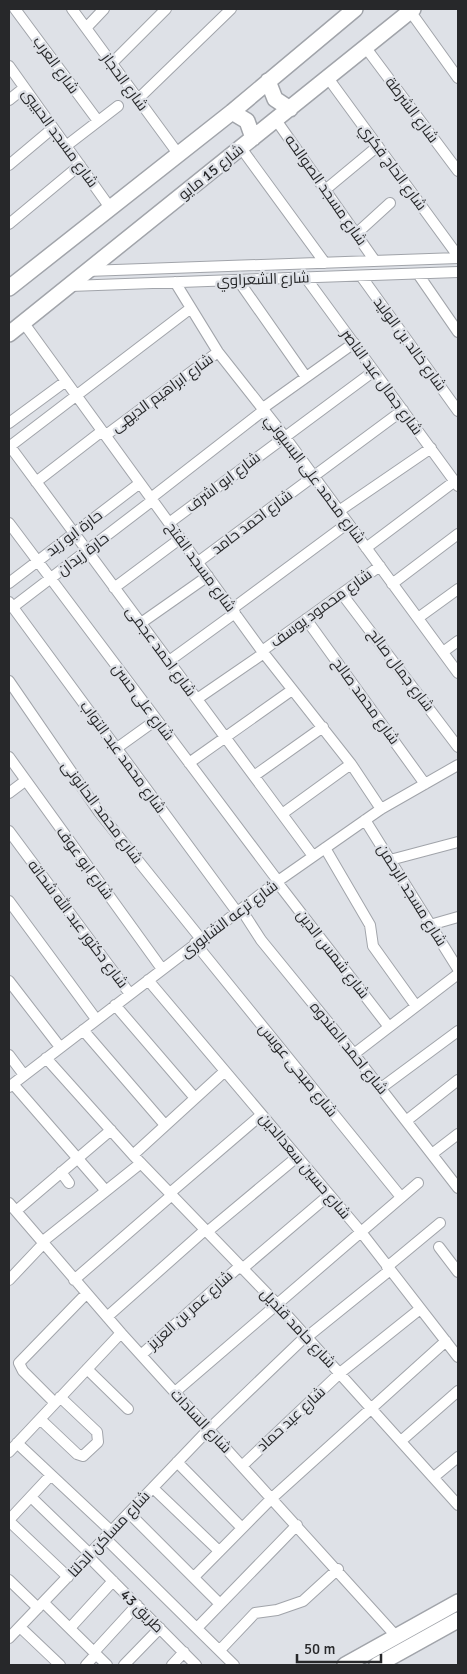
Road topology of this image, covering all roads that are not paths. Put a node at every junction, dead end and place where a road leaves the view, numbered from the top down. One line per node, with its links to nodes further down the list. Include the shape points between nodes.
1 (15, 9): 22 (street, شارع العرب)
2 (72, 9): 8 (street, شارع الحجاز)
3 (104, 9): 8 (street)
4 (166, 9): 10 (street)
5 (231, 9): 16 (street)
6 (355, 9): 14 (main road)
7 (411, 10): 9 (main road, شارع 15 مايو); 13 (street)
8 (86, 28): 10 (street, شارع الحجاز)
9 (366, 48): 12 (main road, شارع 15 مايو); 30 (street, شارع الشرطة)
10 (112, 63): 16 (street, شارع الحجاز)
11 (9, 66): 15 (street, شارع مسجد الحبيبى)
12 (328, 78): 19 (main road, شارع 15 مايو); 26 (street, شارع الحاج فكري)
13 (458, 78)
14 (268, 81): 19 (main road, via 274,99); 20 (main road)
15 (24, 88): 17 (street); 23 (street, شارع مسجد الحبيبى)
16 (138, 99): 27 (street, شارع الحجاز)
17 (9, 100)
18 (118, 106): 22 (street)
19 (290, 109): 21 (main road, شارع 15 مايو)
20 (232, 112): 24 (main road, via 247,121); 27 (main road)
21 (276, 120): 24 (main road, شارع 15 مايو); 31 (street, شارع مسجد الصوالحه)
22 (98, 121): 25 (street)
23 (53, 128): 25 (street, شارع مسجد الحبيبى); 29 (street)
24 (247, 143): 38 (street); 39 (main road, شارع 15 مايو)
25 (66, 146): 28 (street, شارع مسجد الحبيبى)
26 (378, 146): 31 (street); 36 (street, شارع الحاج فكري)
27 (179, 155): 33 (main road)
28 (80, 165): 33 (street, شارع مسجد الحبيبى); 34 (street)
29 (9, 166)
30 (458, 172)
31 (325, 190): 35 (street, شارع مسجد الصوالحه)
32 (390, 203): 35 (street)
33 (110, 209): 47 (main road)
34 (9, 224)
35 (356, 234): 37 (street, شارع مسجد الصوالحه)
36 (458, 257): 37 (street, شارع الشعراوي)
37 (375, 261): 38 (street, شارع الشعراوي)
38 (325, 263): 39 (street, شارع الشعراوي)
39 (87, 271): 46 (main road, شارع 15 مايو)
40 (458, 272): 41 (street, شارع الشعراوي)
41 (418, 274): 42 (street, شارع الشعراوي); 50 (street)
42 (361, 276): 43 (street, شارع الشعراوي); 60 (street, شارع خالد بن الوليد)
43 (306, 278): 44 (street, شارع الشعراوي); 52 (street, شارع جمال عبد الناصر)
44 (238, 280): 45 (street, شارع الشعراوي); 55 (street)
45 (175, 282): 46 (street, شارع الشعراوي); 48 (street, شارع محمد على البسيوني)
46 (69, 286): 49 (main road, شارع 15 مايو)
47 (9, 288)
48 (191, 308): 53 (street, شارع محمد على البسيوني); 57 (street)
49 (23, 322): 51 (main road, شارع 15 مايو); 56 (street, شارع مسجد الفتح)
50 (458, 332)
51 (9, 334)
52 (354, 343): 54 (street, شارع جمال عبد الناصر); 55 (street, حارة زيدان)
53 (218, 352): 58 (street, شارع محمد على البسيوني); 62 (street, شارع ابراهيم الديهى)
54 (374, 371): 59 (street, شارع جمال عبد الناصر); 63 (street, شارع ابو اشرف)
55 (306, 377): 58 (street, حارة زيدان)
56 (66, 381): 57 (street, شارع مسجد الفتح); 61 (street)
57 (77, 396): 62 (street, شارع مسجد الفتح); 64 (street)
58 (263, 409): 63 (street, شارع محمد على البسيوني); 70 (street, حارة زيدان)
59 (403, 410): 65 (street, شارع جمال عبد الناصر); 66 (street, شارع احمد حامد)
60 (458, 411)
61 (9, 423)
62 (104, 433): 67 (street, شارع ابراهيم الديهى); 68 (street, شارع مسجد الفتح)
63 (285, 436): 66 (street, شارع محمد على البسيوني); 73 (street, شارع ابو اشرف)
64 (9, 446): 67 (street, شارع احمد عجمى)
65 (431, 448): 69 (street, شارع جمال عبد الناصر); 71 (street)
66 (314, 476): 71 (street, شارع محمد على البسيوني); 81 (street, شارع احمد حامد)
67 (36, 482): 75 (street, شارع احمد عجمى)
68 (140, 482): 70 (street, شارع مسجد الفتح); 75 (street, حارة ابو زيد)
69 (457, 483): 78 (street)
70 (152, 499): 73 (street, شارع مسجد الفتح); 79 (street, حارة زيدان)
71 (339, 511): 74 (street, شارع محمد على البسيوني)
72 (9, 523): 80 (street, شارع على حسن)
73 (169, 523): 77 (street, شارع مسجد الفتح)
74 (348, 523): 78 (street, شارع محمد على البسيوني); 91 (street)
75 (74, 533): 79 (street, شارع احمد عجمى); 80 (street, حارة ابو زيد)
76 (458, 534): 86 (street)
77 (180, 538): 81 (street, شارع مسجد الفتح); 87 (street)
78 (366, 548): 82 (street, شارع محمد على البسيوني)
79 (87, 550): 84 (street, حارة زيدان); 87 (street, شارع احمد عجمى)
80 (37, 561): 84 (street, شارع على حسن); 85 (street, حارة ابو زيد)
81 (198, 562): 83 (street, شارع مسجد الفتح)
82 (380, 566): 86 (street, شارع محمد على البسيوني); 89 (street, شارع محمود يوسف)
83 (208, 576): 91 (street, شارع مسجد الفتح); 94 (street)
84 (50, 579): 90 (street, حارة زيدان); 103 (street, شارع على حسن)
85 (9, 583)
86 (392, 584): 92 (street, شارع محمد على البسيوني)
87 (114, 588): 94 (street, شارع احمد عجمى)
88 (458, 588): 92 (street)
89 (342, 594): 93 (street, شارع محمود يوسف); 106 (street, شارع جمال صالح)
90 (11, 604): 107 (street, شارع محمد عبد التواب)
91 (233, 611): 96 (street, شارع مسجد الفتح); 98 (street)
92 (418, 618): 97 (street, شارع محمد على البسيوني)
93 (306, 619): 96 (street, شارع محمود يوسف); 114 (street, شارع محمد صالح)
94 (141, 623): 98 (street, شارع احمد عجمى)
95 (458, 641): 97 (street)
96 (263, 652): 101 (street, شارع مسجد الفتح); 102 (street, شارع محمود يوسف)
97 (443, 652): 99 (street, شارع محمد على البسيوني)
98 (169, 661): 102 (street, شارع احمد عجمى)
99 (458, 673)
100 (9, 680): 129 (street, شارع محمد الحانونى, via 99,812)
101 (292, 690): 104 (street, شارع مسجد الفتح); 105 (street)
102 (197, 699): 105 (street, شارع احمد عجمى)
103 (156, 720): 107 (street); 109 (street, شارع على حسن)
104 (323, 727): 110 (street, شارع مسجد الفتح); 112 (street)
105 (225, 737): 109 (street); 112 (street, شارع احمد عجمى)
106 (458, 747)
107 (117, 748): 126 (street, شارع محمد عبد التواب)
108 (9, 757): 113 (street, شارع ابو عوف)
109 (189, 763): 124 (street, شارع على حسن)
110 (351, 764): 116 (street, شارع مسجد الفتح); 117 (street)
111 (458, 765): 114 (street, شارع ترعه الشابورى)
112 (254, 776): 117 (street, شارع احمد عجمى)
113 (25, 780): 115 (street); 130 (street, شارع ابو عوف)
114 (425, 784): 116 (street, شارع ترعه الشابورى)
115 (9, 793)
116 (381, 809): 118 (street, شارع ترعه الشابورى)
117 (282, 814): 122 (street, شارع احمد عجمى)
118 (365, 820): 121 (street, شارع ترعه الشابورى); 123 (street, شارع مسجد الرحمن)
119 (9, 831): 134 (street, شارع دكتور عبد الله شحاته)
120 (458, 842): 123 (street)
121 (325, 848): 122 (street, شارع ترعه الشابورى); 136 (street, via 370,925 373,946)
122 (313, 856): 124 (street, شارع ترعه الشابورى)
123 (390, 860): 128 (street, شارع مسجد الرحمن)
124 (277, 882): 126 (street, شارع ترعه الشابورى); 138 (street, شارع شمس الدين)
125 (9, 901): 137 (street)
126 (239, 910): 129 (street, شارع ترعه الشابورى); 142 (street, شارع احمد المندوه)
127 (458, 917): 128 (street)
128 (430, 925): 131 (street, شارع مسجد الرحمن)
129 (198, 941): 130 (street, شارع ترعه الشابورى); 168 (street, شارع صبحى عويس)
130 (162, 969): 133 (street, شارع ترعه الشابورى)
131 (458, 969): 136 (street)
132 (9, 980): 141 (street)
133 (148, 980): 134 (street, شارع ترعه الشابورى); 145 (street, شارع حسين سعدالدين)
134 (130, 994): 135 (street, شارع ترعه الشابورى)
135 (116, 1005): 137 (street, شارع ترعه الشابورى); 150 (street)
136 (416, 1006): 138 (street)
137 (96, 1019): 139 (street, شارع ترعه الشابورى)
138 (389, 1027): 142 (street)
139 (83, 1030): 141 (street, شارع ترعه الشابورى); 153 (street)
140 (458, 1031): 149 (street)
141 (60, 1047): 144 (street, شارع ترعه الشابورى)
142 (354, 1054): 149 (street, شارع احمد المندوه)
143 (9, 1055): 146 (street)
144 (46, 1058): 146 (street, شارع ترعه الشابورى); 154 (street, شارع حامد قنديل)
145 (225, 1071): 150 (street); 151 (street, شارع حسين سعدالدين)
146 (24, 1075): 148 (street, شارع ترعه الشابورى)
147 (458, 1080): 152 (street)
148 (11, 1085): 159 (street)
149 (381, 1088): 152 (street, شارع احمد المندوه)
150 (195, 1098): 153 (street)
151 (262, 1114): 158 (street, شارع حسين سعدالدين); 166 (street)
152 (406, 1121): 156 (street, شارع احمد المندوه)
153 (165, 1126): 157 (street)
154 (111, 1130): 157 (street, شارع حامد قنديل); 159 (street)
155 (458, 1134): 156 (street)
156 (432, 1154): 164 (street, شارع احمد المندوه)
157 (133, 1155): 160 (street, شارع حامد قنديل)
158 (297, 1157): 167 (street, شارع حسين سعدالدين); 172 (street)
159 (78, 1158): 161 (street); 165 (street)
160 (141, 1163): 165 (street); 166 (street, شارع حامد قنديل)
161 (61, 1172): 162 (street); 170 (street)
162 (69, 1183)
163 (418, 1183): 168 (street)
164 (458, 1187)
165 (106, 1191): 174 (street)
166 (171, 1194): 172 (street, شارع حامد قنديل); 180 (street)
167 (329, 1194): 173 (street, شارع حسين سعدالدين); 176 (street, شارع عمر بن العزيز)
168 (401, 1197): 173 (street)
169 (9, 1203): 170 (street, شارع السادات)
170 (16, 1211): 174 (street, شارع السادات)
171 (440, 1223): 177 (street, شارع مساكن الدلتا)
172 (206, 1231): 176 (street, شارع حامد قنديل); 184 (street)
173 (361, 1232): 177 (street, شارع حسين سعدالدين); 182 (street)
174 (42, 1243): 179 (street); 180 (street, شارع السادات)
175 (439, 1247): 178 (street)
176 (241, 1267): 182 (street, شارع حامد قنديل); 188 (street, شارع عمر بن العزيز)
177 (388, 1269): 183 (street, شارع حسين سعدالدين); 186 (street, شارع مساكن الدلتا)
178 (458, 1272)
179 (9, 1280)
180 (74, 1280): 181 (street, شارع السادات)
181 (86, 1294): 184 (street, شارع السادات); 194 (street, via 22,1358 20,1367)
182 (278, 1304): 186 (street, شارع حامد قنديل); 192 (street)
183 (420, 1309): 187 (street, شارع حسين سعدالدين); 191 (street, شارع عيد حماد)
184 (107, 1317): 185 (street, شارع السادات)
185 (121, 1333): 188 (street, شارع السادات); 190 (street)
186 (306, 1336): 191 (street, شارع حامد قنديل); 198 (street, شارع مساكن الدلتا)
187 (446, 1341): 189 (street, شارع حسين سعدالدين); 195 (street)
188 (141, 1355): 192 (street, شارع السادات)
189 (458, 1357)
190 (87, 1369): 194 (street); 196 (street)
191 (340, 1373): 195 (street, شارع حامد قنديل); 204 (street, شارع عيد حماد)
192 (175, 1392): 198 (street, شارع السادات)
193 (458, 1392): 199 (street)
194 (58, 1400): 197 (street); 197 (street, via 96,1432 98,1442 88,1454 83,1456 74,1451)
195 (370, 1408): 199 (street, شارع حامد قنديل); 209 (street)
196 (128, 1410)
197 (40, 1419): 200 (street)
198 (209, 1429): 203 (street, شارع مساكن الدلتا); 204 (street, شارع السادات)
199 (401, 1441): 206 (street, شارع حامد قنديل)
200 (17, 1444): 201 (street); 205 (street)
201 (9, 1452)
202 (458, 1457): 206 (street)
203 (177, 1462): 207 (street, شارع مساكن الدلتا); 214 (street)
204 (242, 1466): 209 (street, شارع السادات)
205 (51, 1475): 208 (street); 215 (street)
206 (434, 1477): 210 (street, شارع حامد قنديل)
207 (153, 1488): 211 (street, شارع مساكن الدلتا); 216 (street)
208 (30, 1497): 212 (street); 217 (street, طريق 43)
209 (272, 1498): 213 (street, شارع السادات); 214 (street)
210 (458, 1505)
211 (129, 1513): 215 (street, شارع مساكن الدلتا); 220 (street)
212 (9, 1520): 219 (street)
213 (297, 1525): 218 (street, شارع السادات); 224 (street)
214 (242, 1528): 216 (street)
215 (108, 1535): 217 (street, شارع مساكن الدلتا); 231 (street)
216 (220, 1551): 220 (street)
217 (89, 1555): 219 (street, شارع مساكن الدلتا); 222 (street, طريق 43)
218 (338, 1569): 232 (street, شارع السادات); 234 (street, via 303,1601 276,1610 256,1612)
219 (68, 1577): 225 (street, شارع مساكن الدلتا)
220 (194, 1577): 224 (street)
221 (9, 1580): 225 (street)
222 (113, 1582): 226 (street, طريق 43); 229 (street)
223 (458, 1602): 232 (main road)
224 (220, 1604): 231 (street)
225 (41, 1605): 228 (street, شارع مساكن الدلتا); 229 (street)
226 (137, 1605): 230 (street, طريق 43); 236 (street)
227 (458, 1620): 245 (main road)
228 (20, 1627): 233 (street, شارع مساكن الدلتا); 237 (street)
229 (70, 1628): 236 (street)
230 (160, 1628): 235 (street, طريق 43); 240 (street)
231 (197, 1628): 234 (street)
232 (396, 1636): 244 (main road)
233 (9, 1638)
234 (220, 1650): 243 (street)
235 (184, 1652): 241 (street); 242 (street, طريق 43)
236 (95, 1653): 238 (street); 239 (street)
237 (60, 1665)
238 (86, 1665)
239 (107, 1665)
240 (124, 1665)
241 (172, 1665)
242 (196, 1665)
243 (234, 1665)
244 (345, 1665)
245 (377, 1665)

